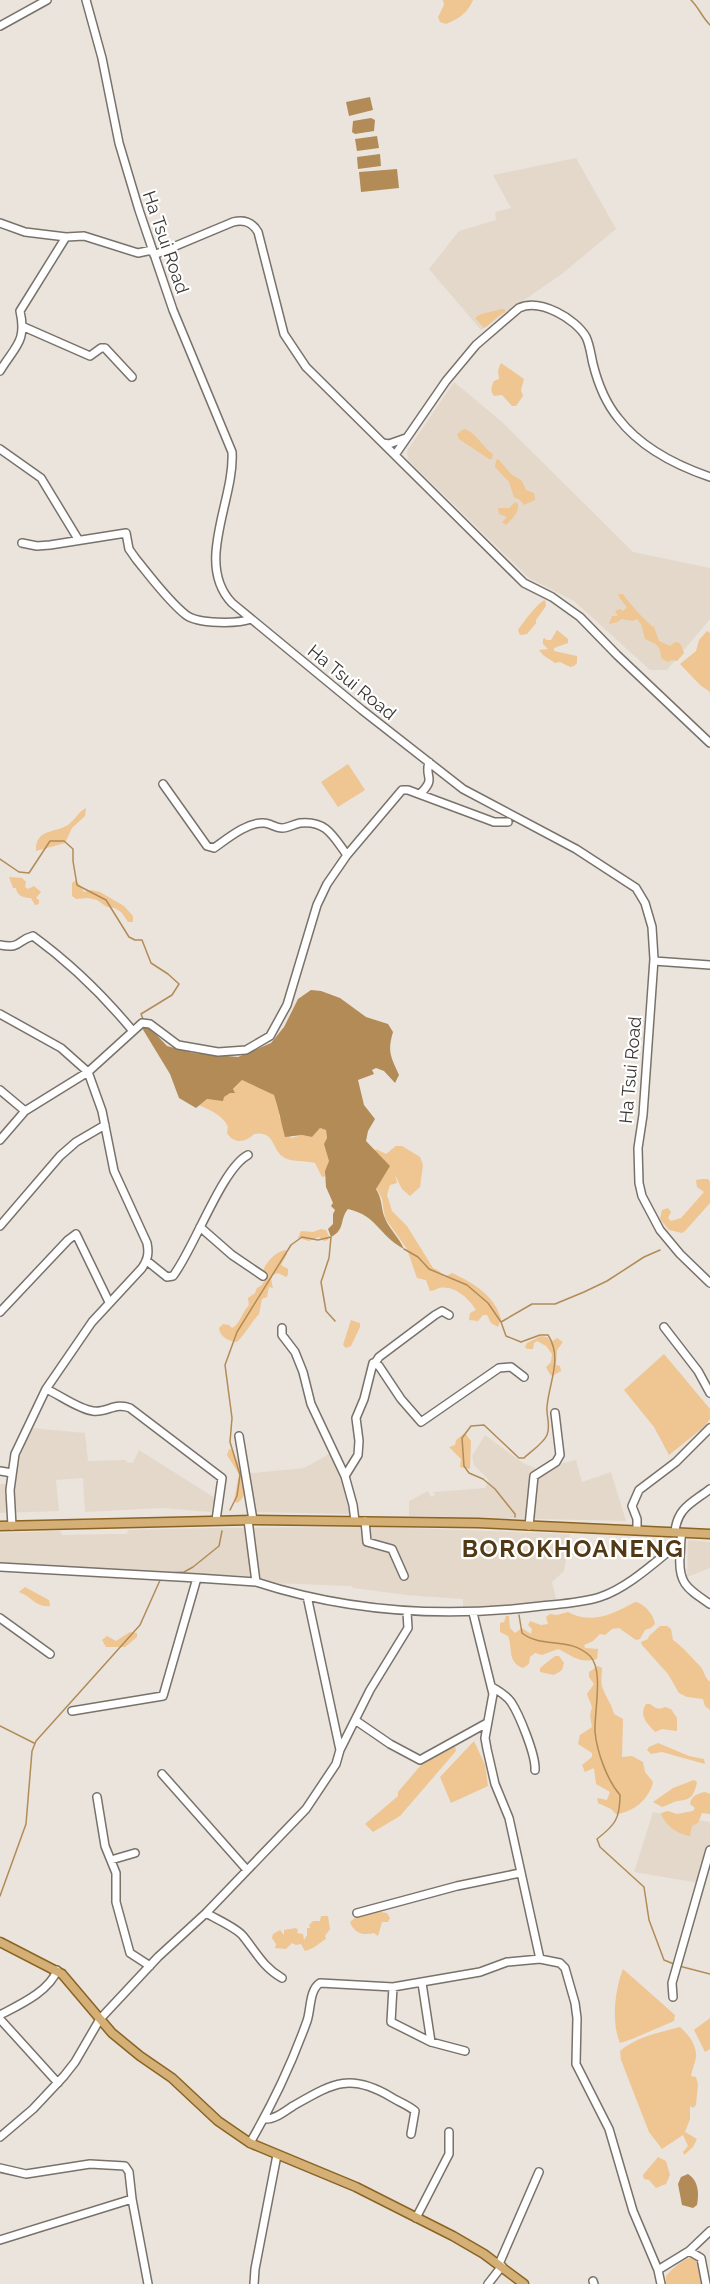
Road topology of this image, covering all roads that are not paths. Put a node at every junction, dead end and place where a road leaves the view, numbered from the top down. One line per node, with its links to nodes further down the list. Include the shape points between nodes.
1 (47, 0): 3 (street)
2 (86, 0): 6 (street, Ha Tsui Road, via 119,143)
3 (0, 26)
4 (0, 222): 5 (street, via 25,232)
5 (66, 237): 6 (street, via 84,236 138,253); 7 (street, via 20,311)
6 (153, 252): 11 (street, via 240,220 257,223 286,340 306,367); 17 (street, Ha Tsui Road, via 232,452 215,572 224,594)
7 (24, 327): 8 (street); 9 (street, via 90,356 105,348)
8 (1, 367)
9 (132, 377)
10 (406, 438): 11 (street, via 389,444); 13 (street); 14 (street, via 482,338 519,308 536,304 574,324 586,337 599,385 620,422 659,455)
11 (381, 442): 13 (street)
12 (0, 448): 15 (street, via 41,478)
13 (395, 455): 18 (street, via 524,584 552,597 580,617)
14 (710, 477)
15 (78, 539): 16 (street, via 37,546); 17 (street, via 126,533 136,559 188,616 224,622)
16 (22, 543)
17 (251, 619): 19 (street, Ha Tsui Road)
18 (710, 742)
19 (429, 762): 21 (street, via 430,779); 25 (street, Ha Tsui Road, via 463,789 576,849 636,888 652,927)
20 (163, 784): 23 (street, via 207,846 214,848 259,823 284,828 318,823)
21 (420, 794): 22 (street, via 494,822); 23 (street, via 402,790)
22 (508, 822)
23 (347, 855): 28 (street, via 316,905 287,1005 270,1036 246,1050 218,1052 178,1045 147,1022)
24 (0, 945): 28 (street, via 21,944 33,936 95,989)
25 (654, 961): 26 (street); 39 (street, Ha Tsui Road, via 638,1148 639,1183 660,1230)
26 (710, 965)
27 (0, 1014): 29 (street, via 61,1048)
28 (132, 1030): 29 (street)
29 (87, 1072): 31 (street); 32 (street)
30 (0, 1090): 31 (street)
31 (25, 1111): 33 (street)
32 (105, 1125): 35 (street, via 60,1155); 37 (street, via 114,1171 147,1243)
33 (0, 1140)
34 (248, 1155): 36 (street, via 239,1159 223,1183)
35 (0, 1226)
36 (200, 1227): 37 (street, via 170,1278); 38 (street)
37 (147, 1261): 40 (street)
38 (263, 1276)
39 (710, 1283)
40 (109, 1302): 41 (street, via 76,1234); 47 (street)
41 (0, 1312)
42 (450, 1315): 45 (street, via 442,1311 435,1315)
43 (664, 1327): 48 (street)
44 (282, 1328): 54 (street, via 282,1335 303,1372 311,1404)
45 (375, 1363): 46 (street, via 421,1422 500,1368 511,1367); 54 (street, via 371,1365 356,1418 358,1455)
46 (524, 1377)
47 (46, 1389): 53 (street, via 18,1447); 56 (street, via 91,1411 101,1412 114,1406 130,1408 222,1478)
48 (710, 1393)
49 (555, 1413): 61 (street, via 560,1455 534,1476)
50 (710, 1428): 62 (street, via 676,1462 639,1490 632,1506)
51 (239, 1436): 57 (street)
52 (0, 1471): 53 (street)
53 (12, 1473): 60 (street)
54 (345, 1476): 58 (street)
55 (710, 1490): 63 (street, via 680,1512 676,1521)
56 (216, 1520): 57 (main road); 60 (main road)
57 (251, 1520): 58 (main road); 69 (street)
58 (360, 1521): 61 (main road); 67 (street, via 367,1542 392,1549)
59 (0, 1526): 60 (main road)
60 (12, 1526)
61 (529, 1526): 62 (main road)
62 (637, 1529): 63 (main road)
63 (679, 1532): 64 (main road); 65 (street)
64 (710, 1534)
65 (679, 1543): 71 (street, via 681,1578); 73 (street, via 601,1597)
66 (0, 1568): 68 (street)
67 (404, 1576)
68 (197, 1578): 69 (street); 77 (street, via 163,1696)
69 (256, 1582): 70 (street)
70 (307, 1596): 72 (street); 80 (street)
71 (710, 1604)
72 (407, 1612): 73 (street); 78 (street, via 408,1628 370,1689)
73 (473, 1613): 76 (street)
74 (0, 1618): 75 (street)
75 (50, 1654)
76 (492, 1687): 79 (street); 81 (street, via 511,1702 535,1757)
77 (72, 1711)
78 (356, 1720): 79 (street, via 420,1760); 80 (street)
79 (487, 1723): 88 (street, via 487,1749 495,1784 509,1818)
80 (340, 1750): 87 (street, via 336,1764 306,1809)
81 (535, 1770)
82 (162, 1774): 87 (street)
83 (97, 1797): 86 (street)
84 (710, 1850): 98 (street, via 672,1983)
85 (135, 1853): 86 (street)
86 (111, 1860): 93 (street, via 116,1873 116,1902 130,1953)
87 (247, 1870): 89 (street)
88 (520, 1873): 90 (street); 92 (street)
89 (206, 1913): 93 (street); 95 (street, via 242,1934 270,1971)
90 (357, 1913)
91 (0, 1942): 94 (main road)
92 (540, 1959): 96 (street, via 507,1962 480,1972); 119 (street, via 554,1960 565,1968 577,2018 576,2064 609,2128 633,2211)
93 (150, 1966): 101 (street)
94 (57, 1970): 99 (street, via 52,1981); 101 (main road)
95 (282, 1978)
96 (422, 1983): 97 (street); 102 (street)
97 (393, 1987): 102 (street, via 391,2022); 105 (street, via 316,1985 308,2020)
98 (673, 1997)
99 (0, 2015)
100 (0, 2019): 104 (street)
101 (100, 2019): 104 (street); 109 (main road, via 218,2121)
102 (431, 2042): 103 (street)
103 (465, 2051)
104 (58, 2083): 108 (street)
105 (264, 2119): 107 (street, via 327,2087 351,2082 376,2087 415,2111); 109 (street)
106 (449, 2132): 114 (street, via 449,2154)
107 (411, 2134)
108 (0, 2137)
109 (250, 2143): 110 (main road)
110 (277, 2155): 114 (main road, via 356,2187); 121 (street)
111 (0, 2168): 113 (street, via 26,2174 90,2164 125,2166)
112 (539, 2172): 118 (street)
113 (132, 2199): 116 (street); 120 (street)
114 (416, 2218): 118 (main road)
115 (710, 2231): 117 (street)
116 (0, 2240)
117 (689, 2251): 119 (street); 125 (street, via 701,2258)
118 (501, 2265): 122 (street); 123 (main road)
119 (658, 2270): 124 (street)
120 (148, 2284)
121 (254, 2284)
122 (488, 2284)
123 (524, 2284)
124 (662, 2284)
125 (706, 2284)

